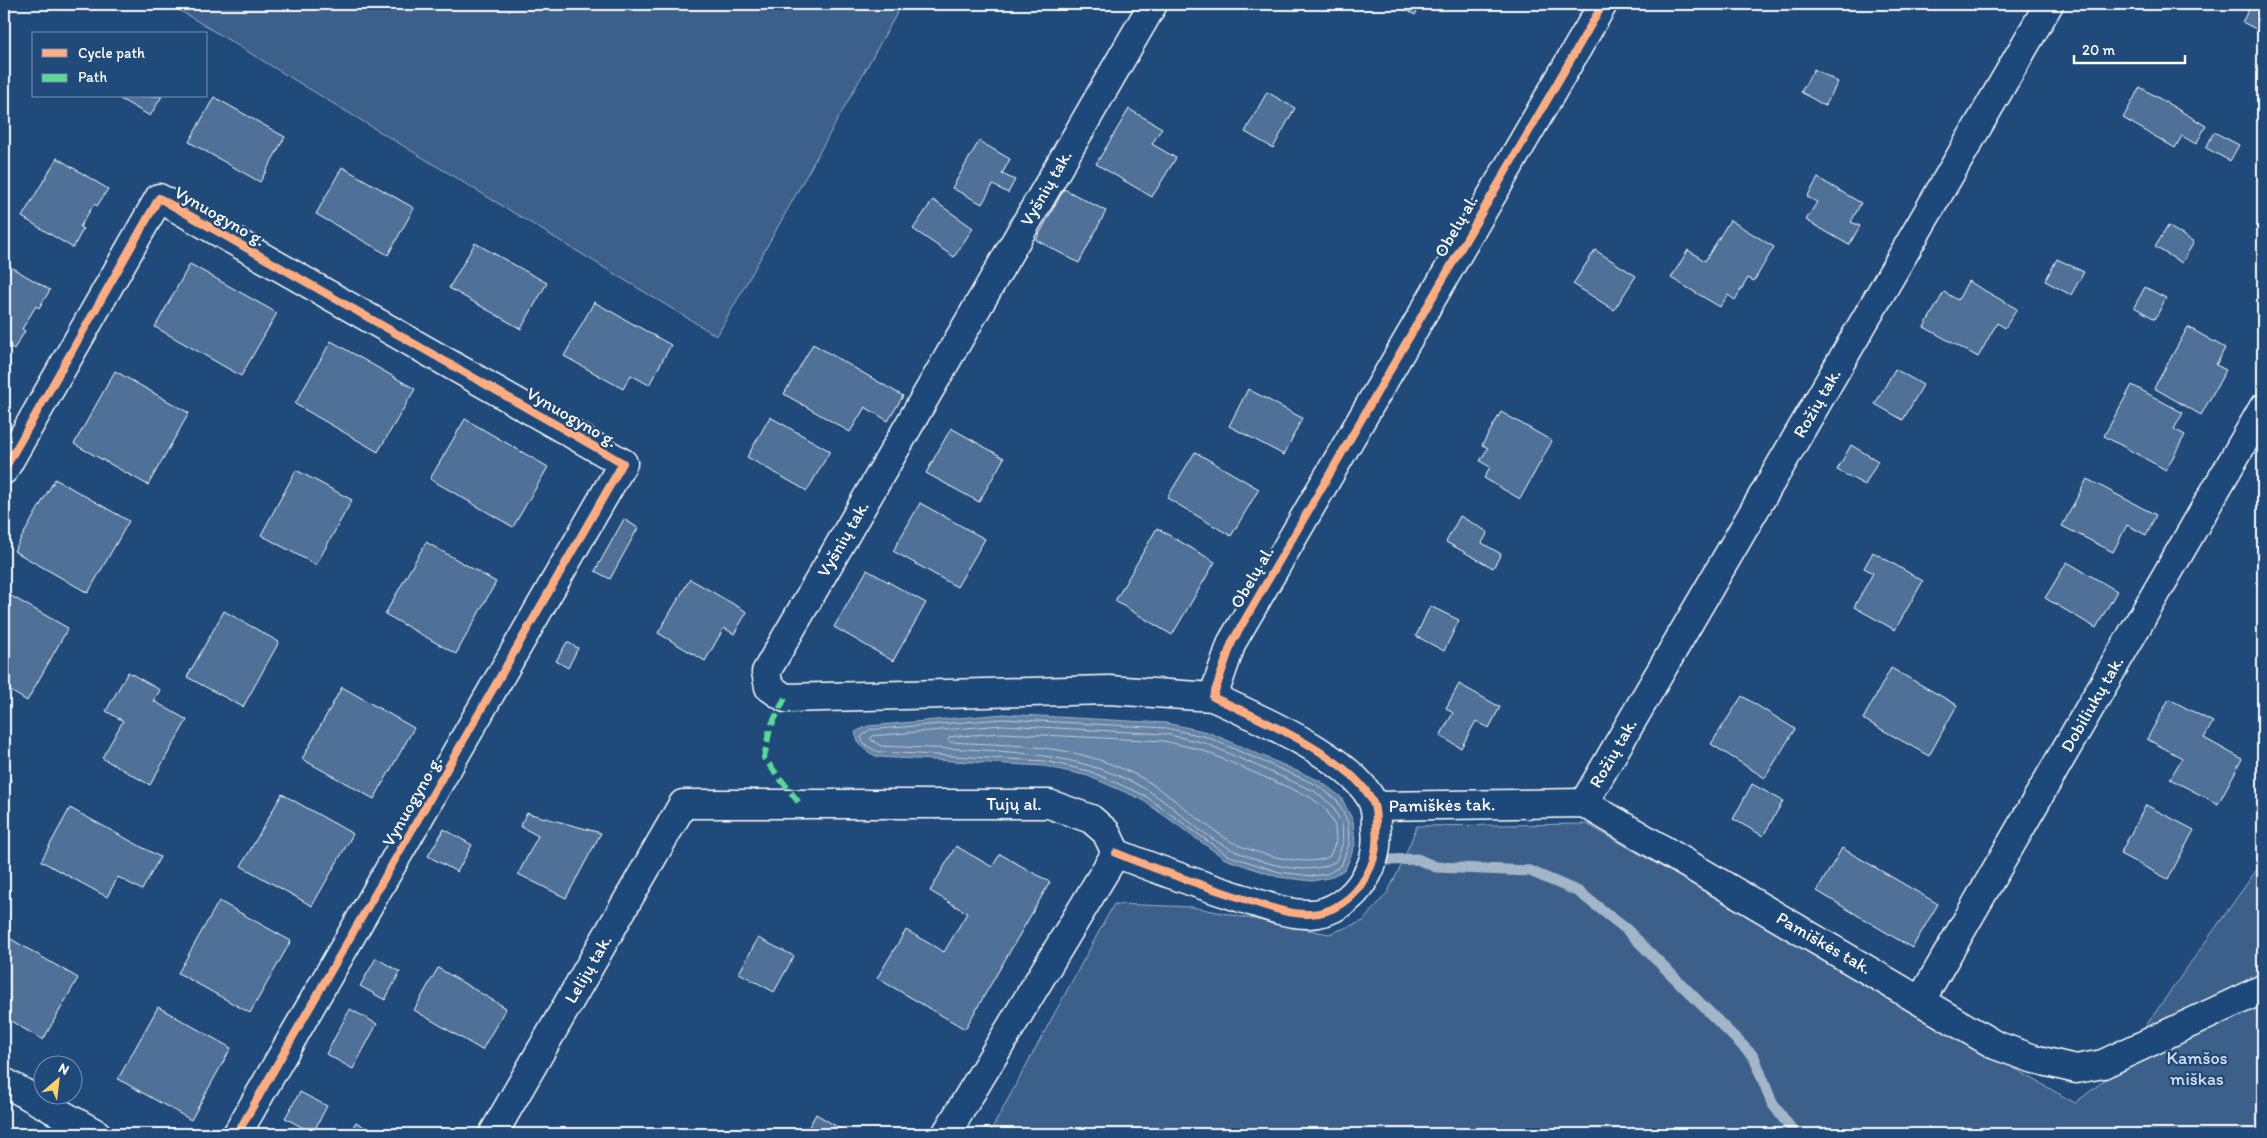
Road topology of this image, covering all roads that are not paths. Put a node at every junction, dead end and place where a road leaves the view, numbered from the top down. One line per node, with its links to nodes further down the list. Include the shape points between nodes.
1 (1153, 4): 6 (street, Vyšnių tak., via 766,672 769,687 785,698 1109,690)
2 (1603, 4): 6 (street, Obelų al., via 1232,642)
3 (2049, 4): 7 (street, Rožių tak.)
4 (2263, 408): 12 (street, Dobiliukų tak.)
5 (4, 470): 15 (street, Vynuogyno g., via 159,198 623,463)
6 (1213, 697): 9 (street, via 1335,760 1362,786)
7 (1584, 803): 9 (street, Pamiškės tak.); 12 (street, Pamiškės tak.)
8 (683, 804): 10 (street, Tujų al., via 1049,804 1091,819 1106,832); 16 (street, Lelijų tak.)
9 (1374, 806): 10 (street, via 1378,842 1373,866 1359,890 1332,910 1307,914 1270,907 1166,874)
10 (1116, 853): 17 (street)
11 (2263, 989): 12 (street, Pamiškės tak., via 2103,1064 2076,1069 1995,1045)
12 (1921, 1000)
13 (4, 1082): 14 (street)
14 (97, 1134)
15 (238, 1134)
16 (493, 1134)
17 (946, 1134)

